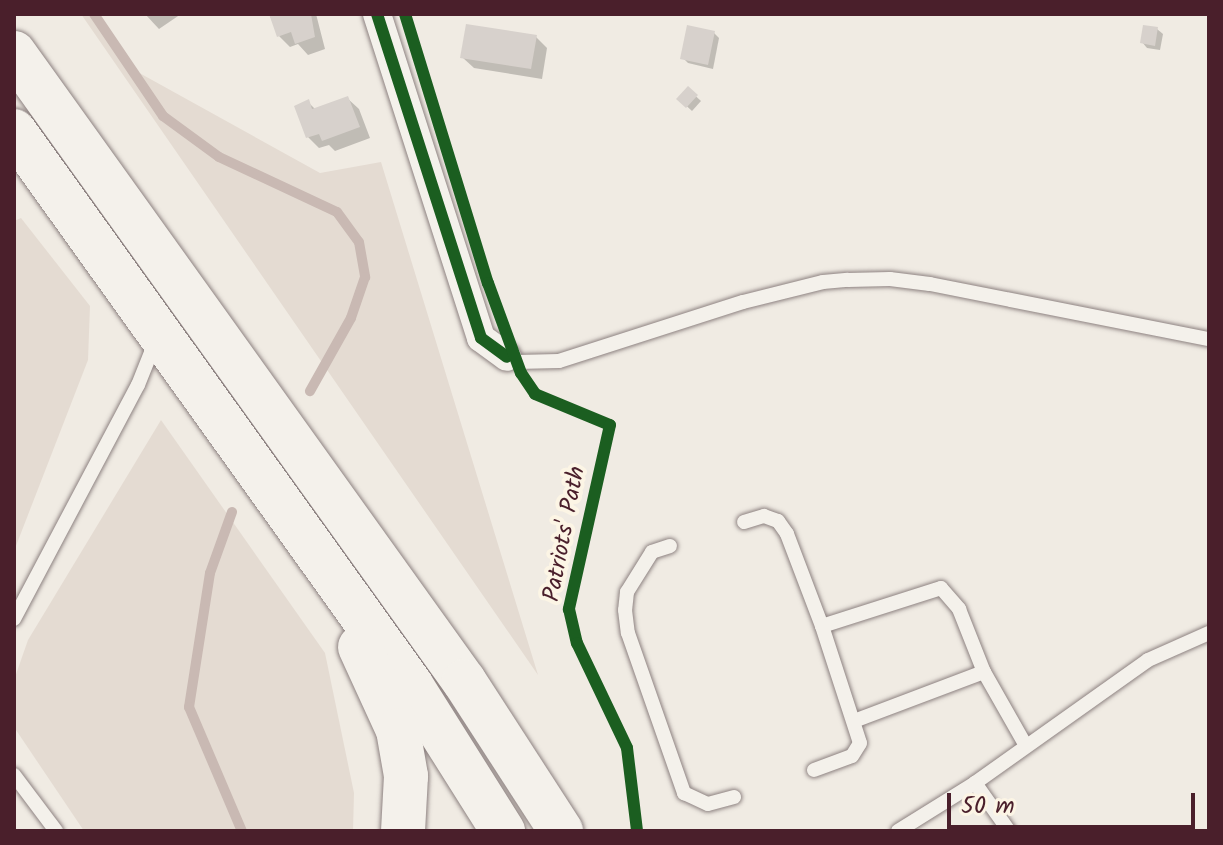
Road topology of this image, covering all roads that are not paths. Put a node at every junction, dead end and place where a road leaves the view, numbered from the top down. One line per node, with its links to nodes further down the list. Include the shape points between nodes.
1 (377, 14): 6 (street, via 481,338)
2 (14, 53): 23 (main road, via 464,681)
3 (14, 131): 4 (main road)
4 (159, 332): 9 (main road); 10 (lane, via 138,385)
5 (1209, 339): 6 (lane, via 930,284 862,279 785,291 559,361 517,362)
6 (507, 357)
7 (744, 522): 11 (lane, via 764,516 778,521)
8 (670, 546): 19 (lane, via 652,552 627,592 628,633 684,793 708,804)
9 (315, 550): 21 (main road, via 398,730 406,776); 22 (main road, via 411,685)
10 (14, 619)
11 (822, 626): 13 (lane, via 941,588 959,609); 14 (lane)
12 (1209, 633): 15 (lane, via 1148,660)
13 (984, 672): 14 (lane); 15 (lane)
14 (854, 721): 16 (lane, via 860,743 852,756)
15 (1026, 746): 18 (lane)
16 (814, 770)
17 (14, 775): 20 (lane)
18 (975, 783): 24 (lane); 25 (lane)
19 (734, 797)
20 (56, 831)
21 (403, 831)
22 (503, 831)
23 (561, 831)
24 (898, 831)
25 (1009, 831)

